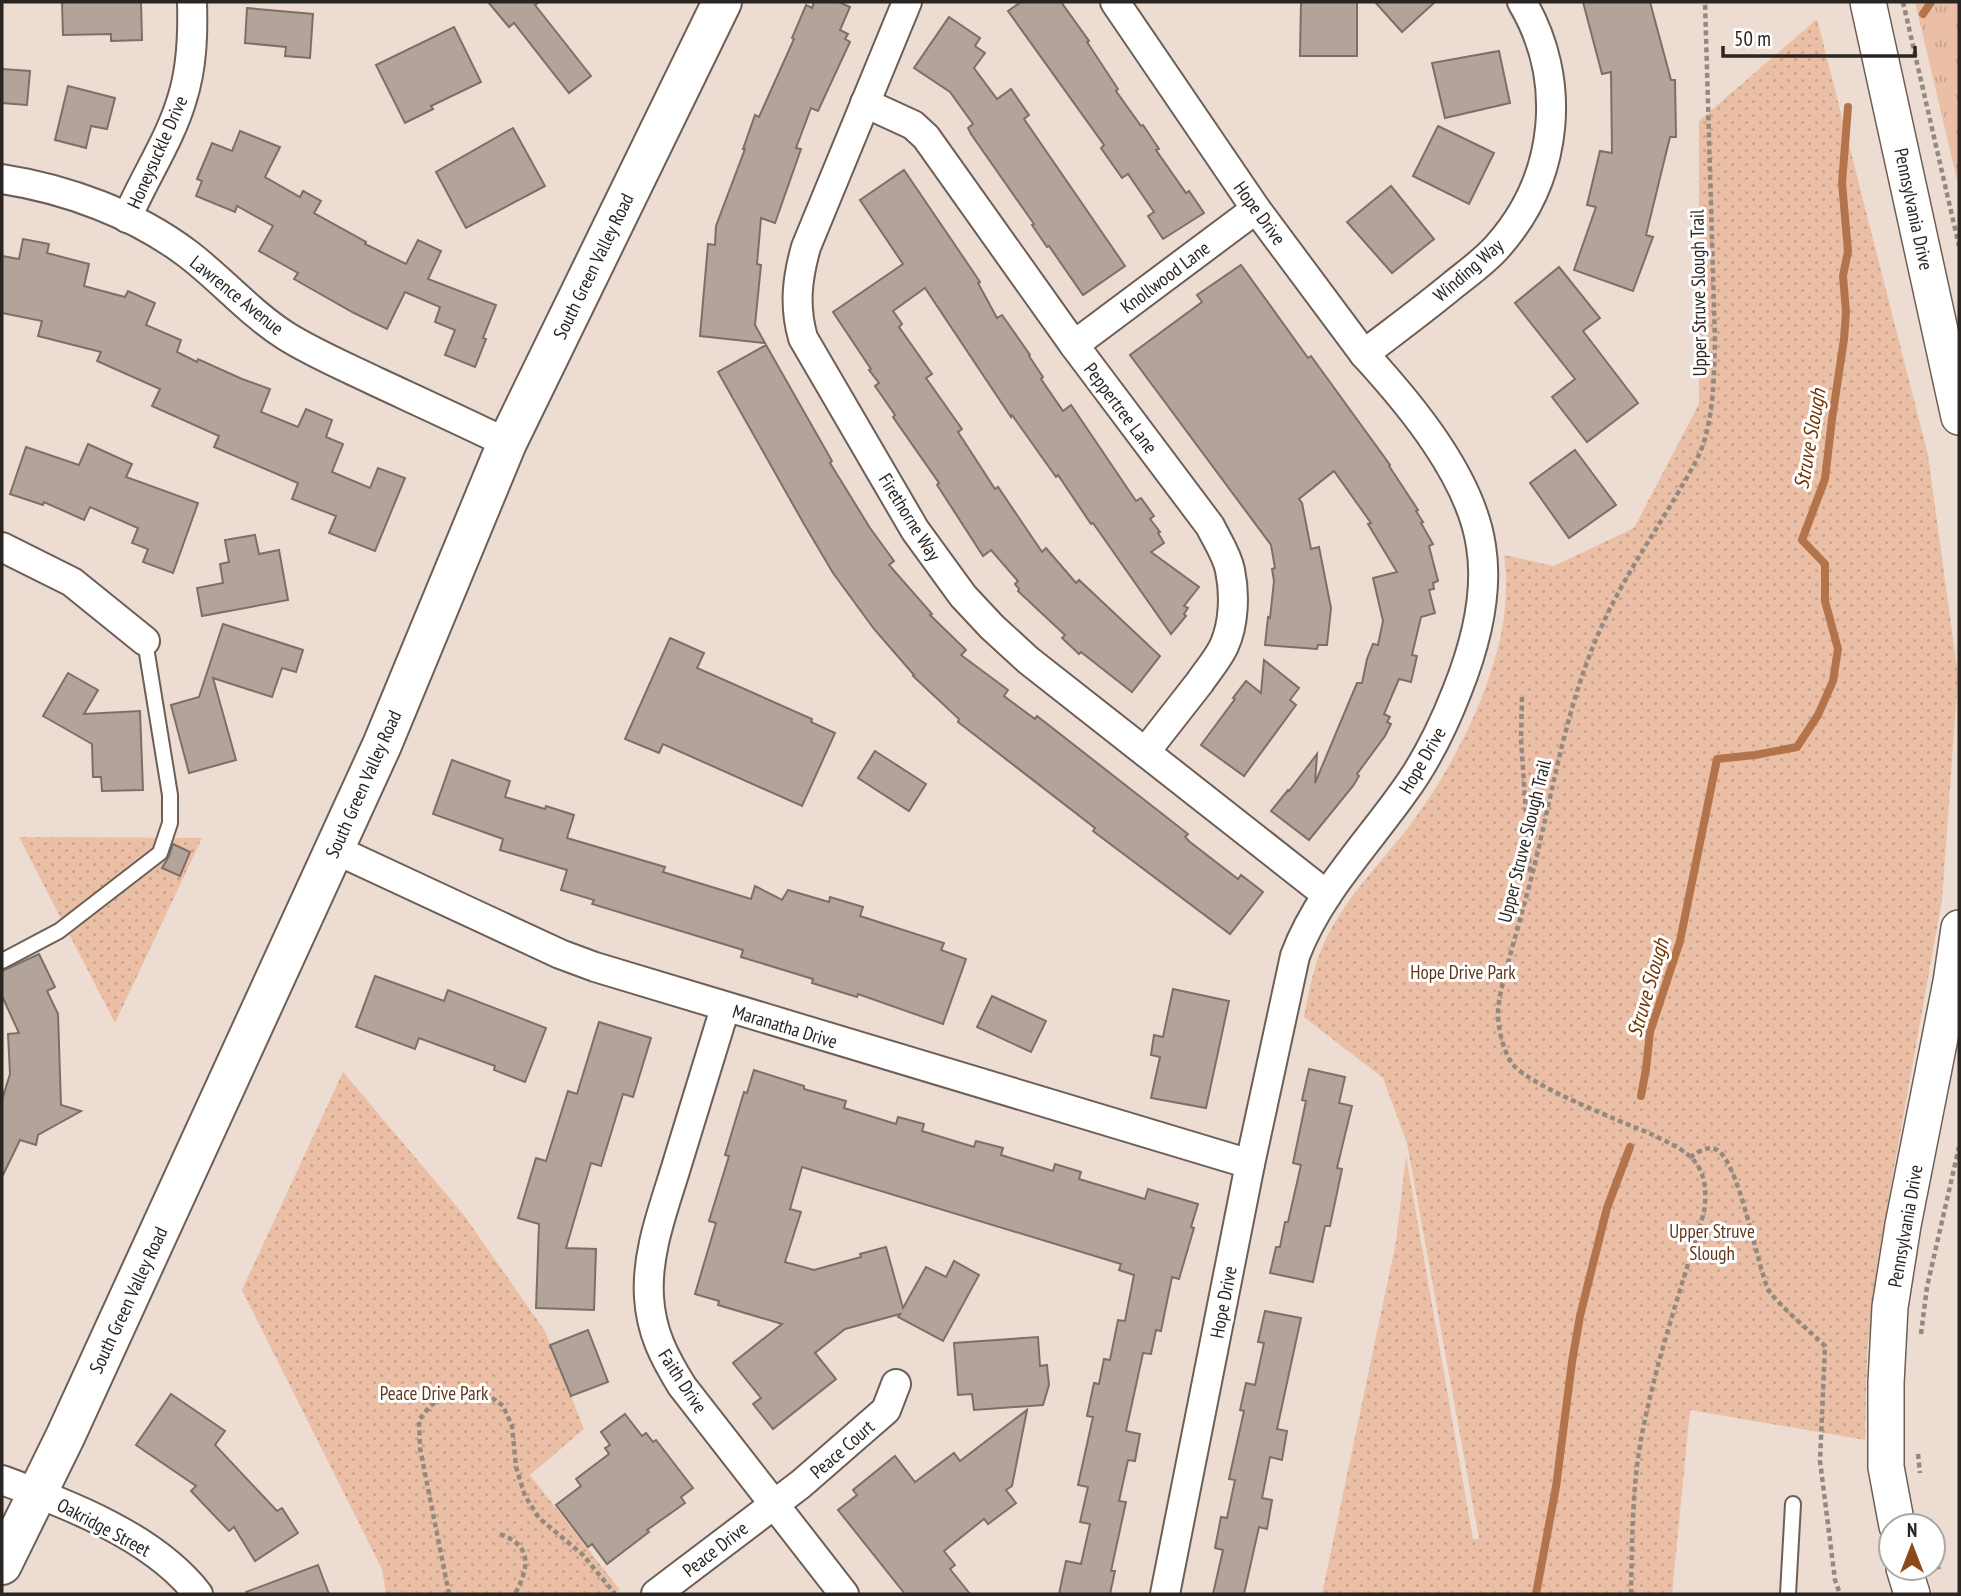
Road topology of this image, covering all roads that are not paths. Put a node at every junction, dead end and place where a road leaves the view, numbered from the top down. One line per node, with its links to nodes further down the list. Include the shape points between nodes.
1 (192, 2): 10 (street, Honeysuckle Drive, via 192,51 181,103)
2 (722, 2): 14 (main road, South Green Valley Road)
3 (908, 2): 7 (street, Firethorne Way)
4 (1115, 2): 9 (street, Hope Drive)
5 (1521, 2): 12 (street, Winding Way, via 1546,59 1552,110 1544,162 1526,207 1511,231 1481,262)
6 (1868, 2): 13 (street, Pennsylvania Drive)
7 (865, 103): 11 (street, Peppertree Lane, via 913,125 926,137); 17 (street, Firethorne Way, via 802,259 797,306 803,338 915,530 963,596 1028,660)
8 (2, 179): 10 (street, Lawrence Avenue, via 49,189)
9 (1256, 209): 11 (street, Knollwood Lane); 12 (street, Hope Drive)
10 (127, 218): 14 (street, Lawrence Avenue, via 187,254 286,336)
11 (1074, 345): 17 (street, Peppertree Lane, via 1209,526 1230,570 1232,608 1223,648)
12 (1364, 354): 19 (street, Hope Drive, via 1452,470 1477,528 1482,582 1472,648 1438,733 1412,782)
13 (1959, 417)
14 (507, 443): 18 (main road, South Green Valley Road)
15 (2, 547): 16 (street, via 72,582)
16 (145, 641): 21 (lane, via 170,795 170,823 160,853 59,931)
17 (1146, 751): 19 (street, Firethorne Way)
18 (334, 849): 22 (street, Maranatha Drive, via 560,954); 25 (main road, South Green Valley Road, via 65,1437)
19 (1327, 895): 23 (street, Hope Drive, via 1295,956)
20 (1959, 928): 28 (street, Pennsylvania Drive, via 1890,1307 1886,1467)
21 (2, 961)
22 (725, 1008): 23 (street, Maranatha Drive); 26 (street, Faith Drive, via 658,1227 649,1297 656,1340 667,1362)
23 (1250, 1164): 33 (street, Hope Drive)
24 (896, 1384): 26 (street, Peace Court, via 887,1410)
25 (19, 1486): 29 (main road, South Green Valley Road); 30 (street, Oakridge Street, via 138,1542 168,1562)
26 (774, 1503): 31 (street, Peace Drive); 32 (street, Faith Drive)
27 (1793, 1504): 34 (lane)
28 (1894, 1512)
29 (2, 1566)
30 (198, 1594)
31 (656, 1594)
32 (844, 1594)
33 (1165, 1594)
34 (1788, 1594)

